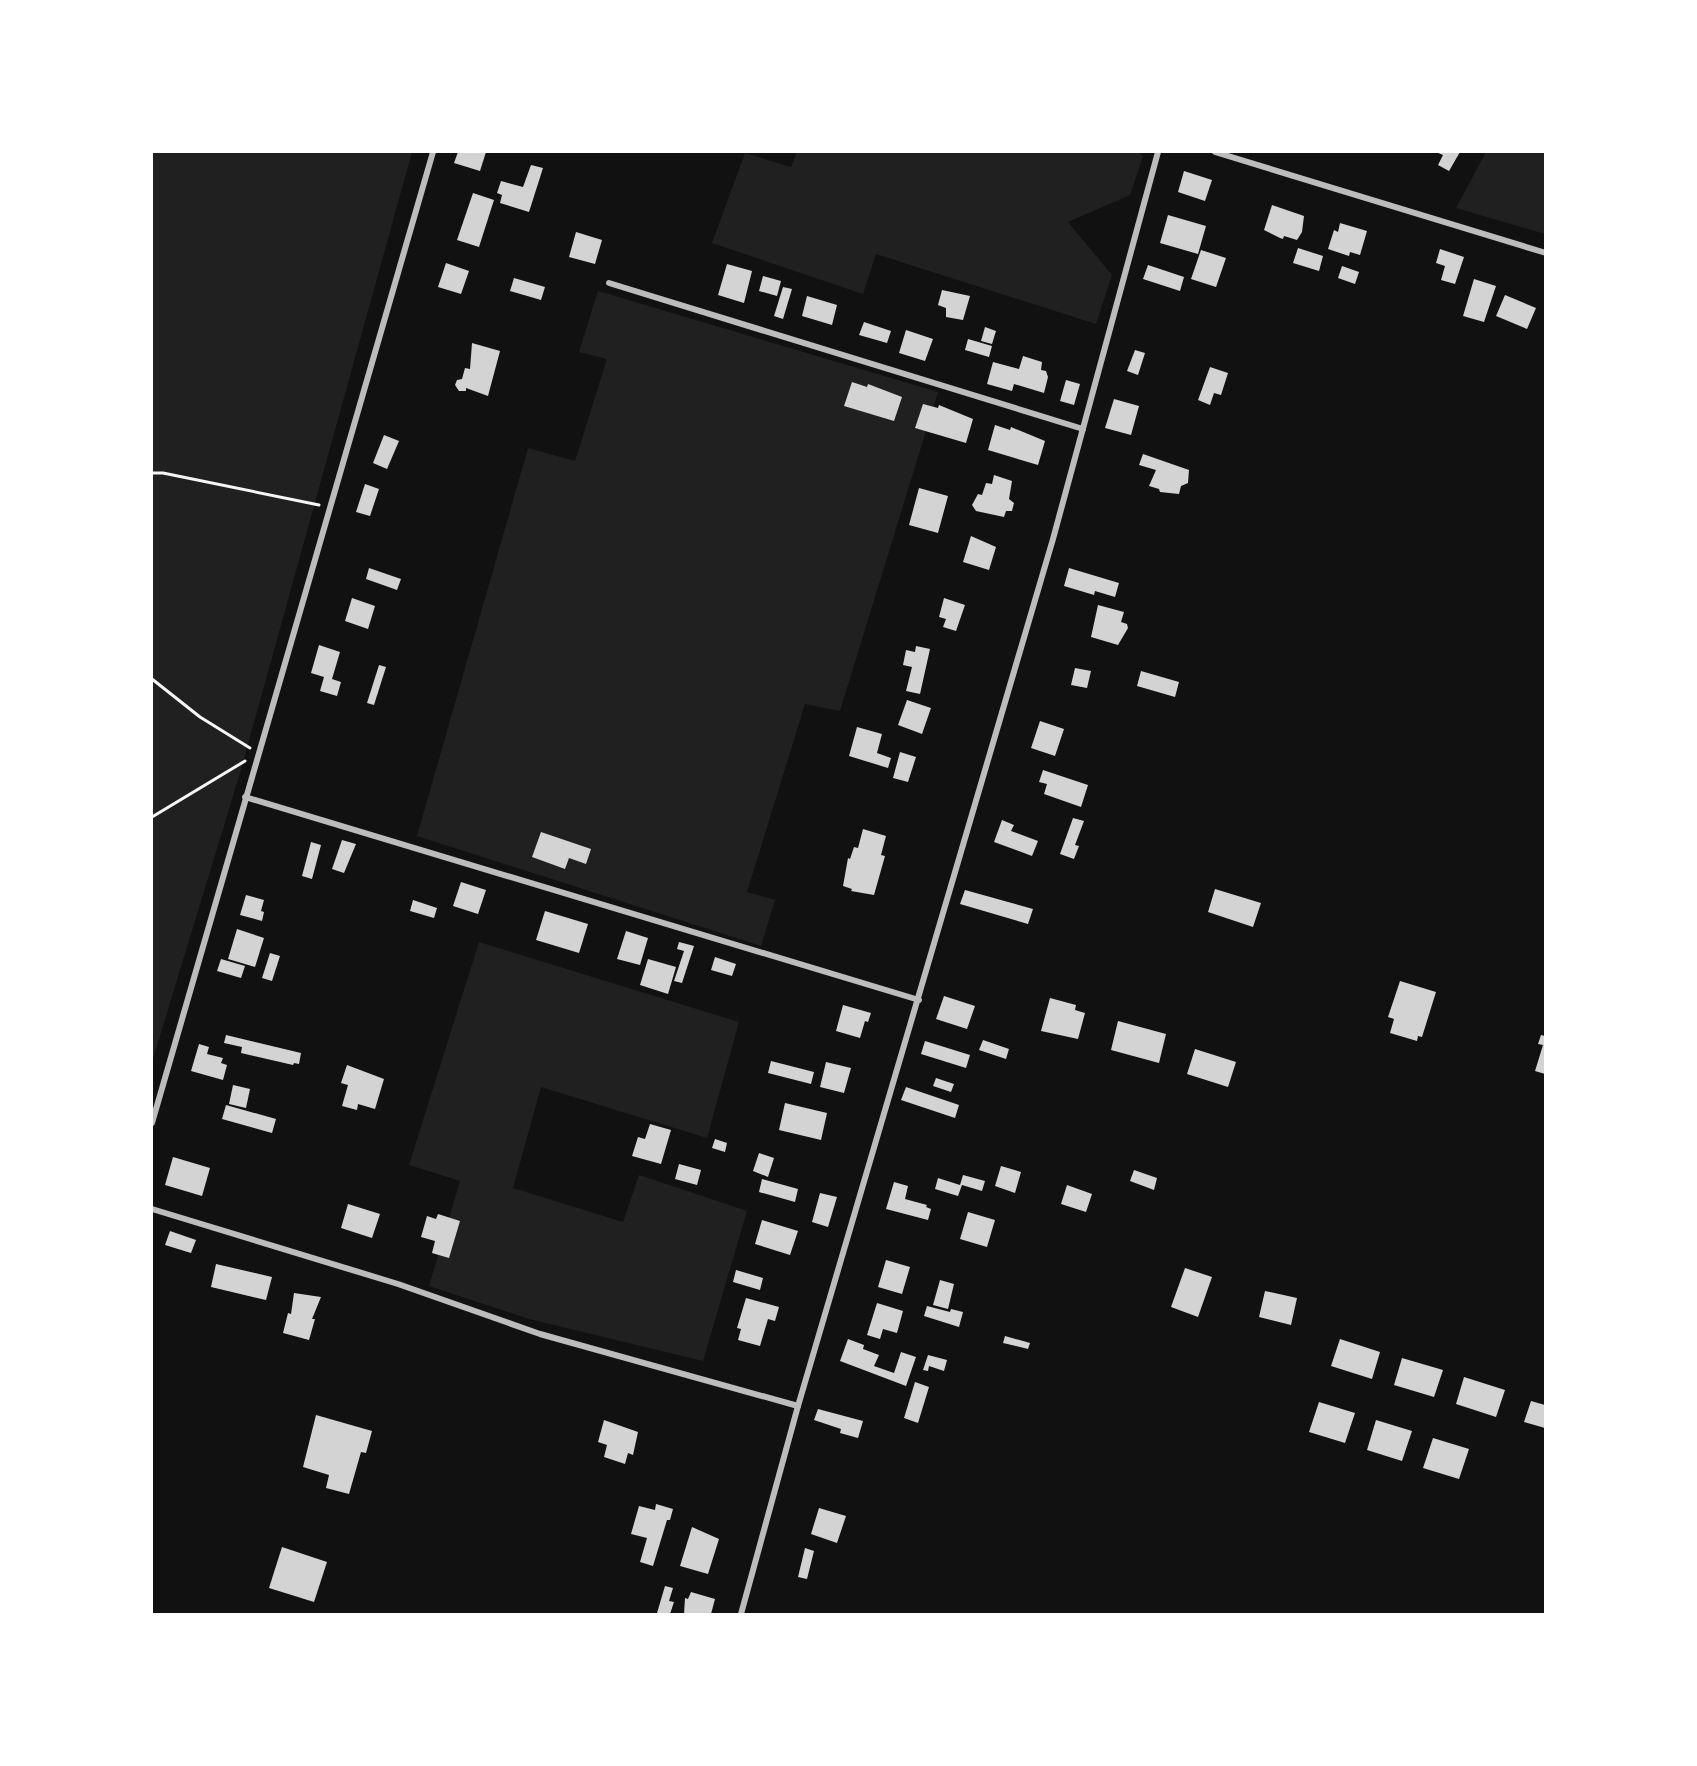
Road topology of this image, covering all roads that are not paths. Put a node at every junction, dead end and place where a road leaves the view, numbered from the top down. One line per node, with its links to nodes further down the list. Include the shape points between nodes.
1 (433, 152): 7 (street)
2 (1158, 152): 6 (street)
3 (1215, 152): 4 (street)
4 (1545, 253)
5 (609, 283): 6 (street)
6 (1083, 429): 8 (street)
7 (245, 797): 8 (street); 9 (street)
8 (919, 1000): 11 (street)
9 (152, 1123)
10 (152, 1209): 11 (street, via 398,1284 540,1334)
11 (798, 1406): 12 (street)
12 (741, 1614)

